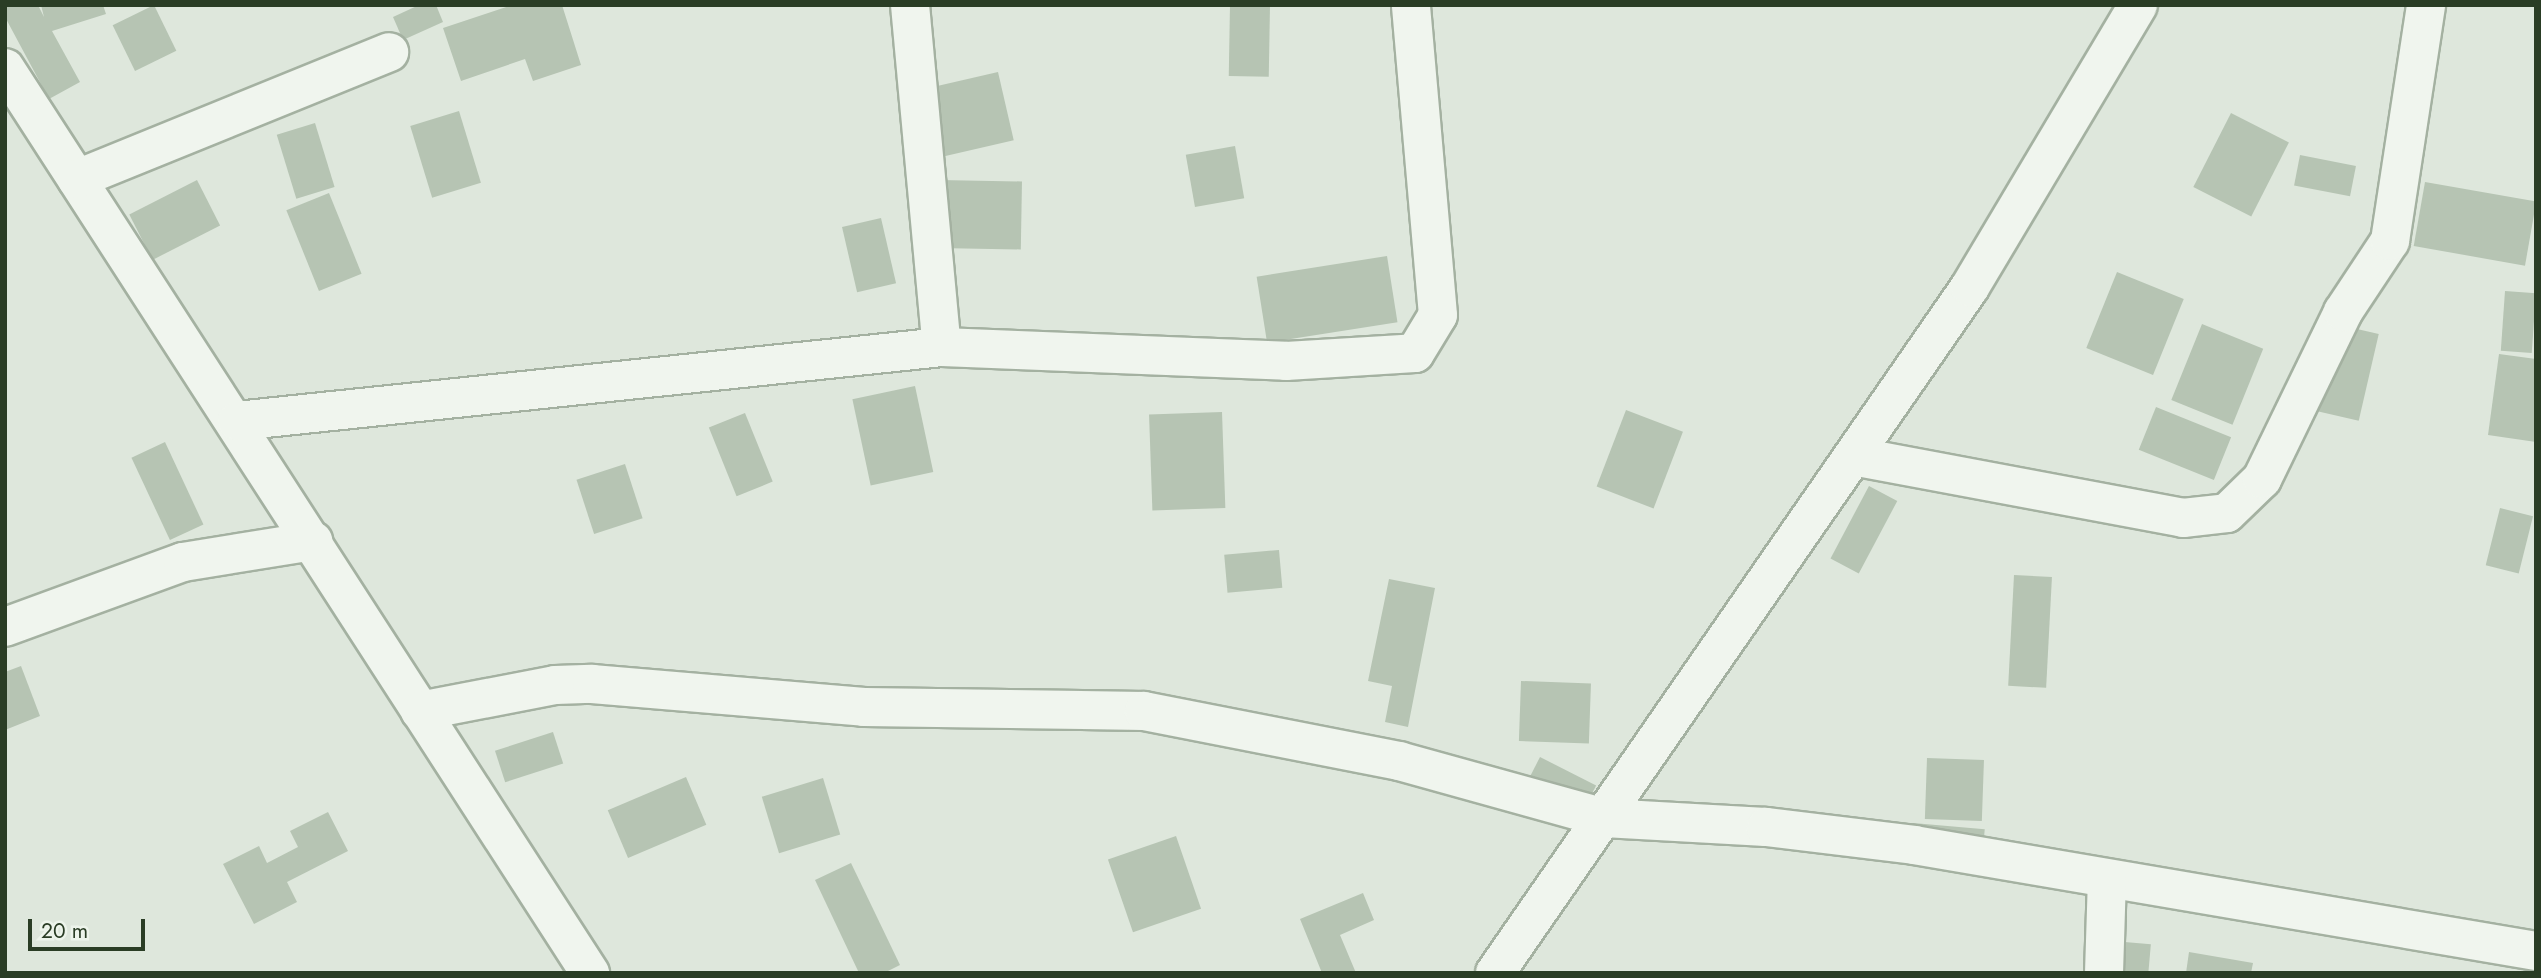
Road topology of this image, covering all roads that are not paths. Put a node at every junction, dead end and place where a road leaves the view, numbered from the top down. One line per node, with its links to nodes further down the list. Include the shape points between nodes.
1 (910, 5): 8 (street)
2 (1411, 5): 8 (street, via 1438,315 1415,353 1286,361)
3 (2138, 5): 10 (street, via 1970,287)
4 (2426, 5): 10 (street, via 2390,241 2343,312 2262,479 2227,513 2182,518)
5 (389, 52): 7 (street)
6 (5, 68): 7 (street)
7 (77, 179): 9 (street)
8 (942, 347): 9 (street)
9 (237, 421): 11 (street)
10 (1858, 457): 14 (street)
11 (313, 541): 12 (street, via 183,562); 13 (street)
12 (5, 627)
13 (420, 711): 14 (street, via 555,685 592,684 864,707 1144,711 1399,761); 17 (street)
14 (1604, 818): 15 (street, via 1766,827 1900,843); 18 (street)
15 (2107, 880): 16 (street); 19 (street)
16 (2536, 951)
17 (590, 973)
18 (1495, 973)
19 (2104, 973)

